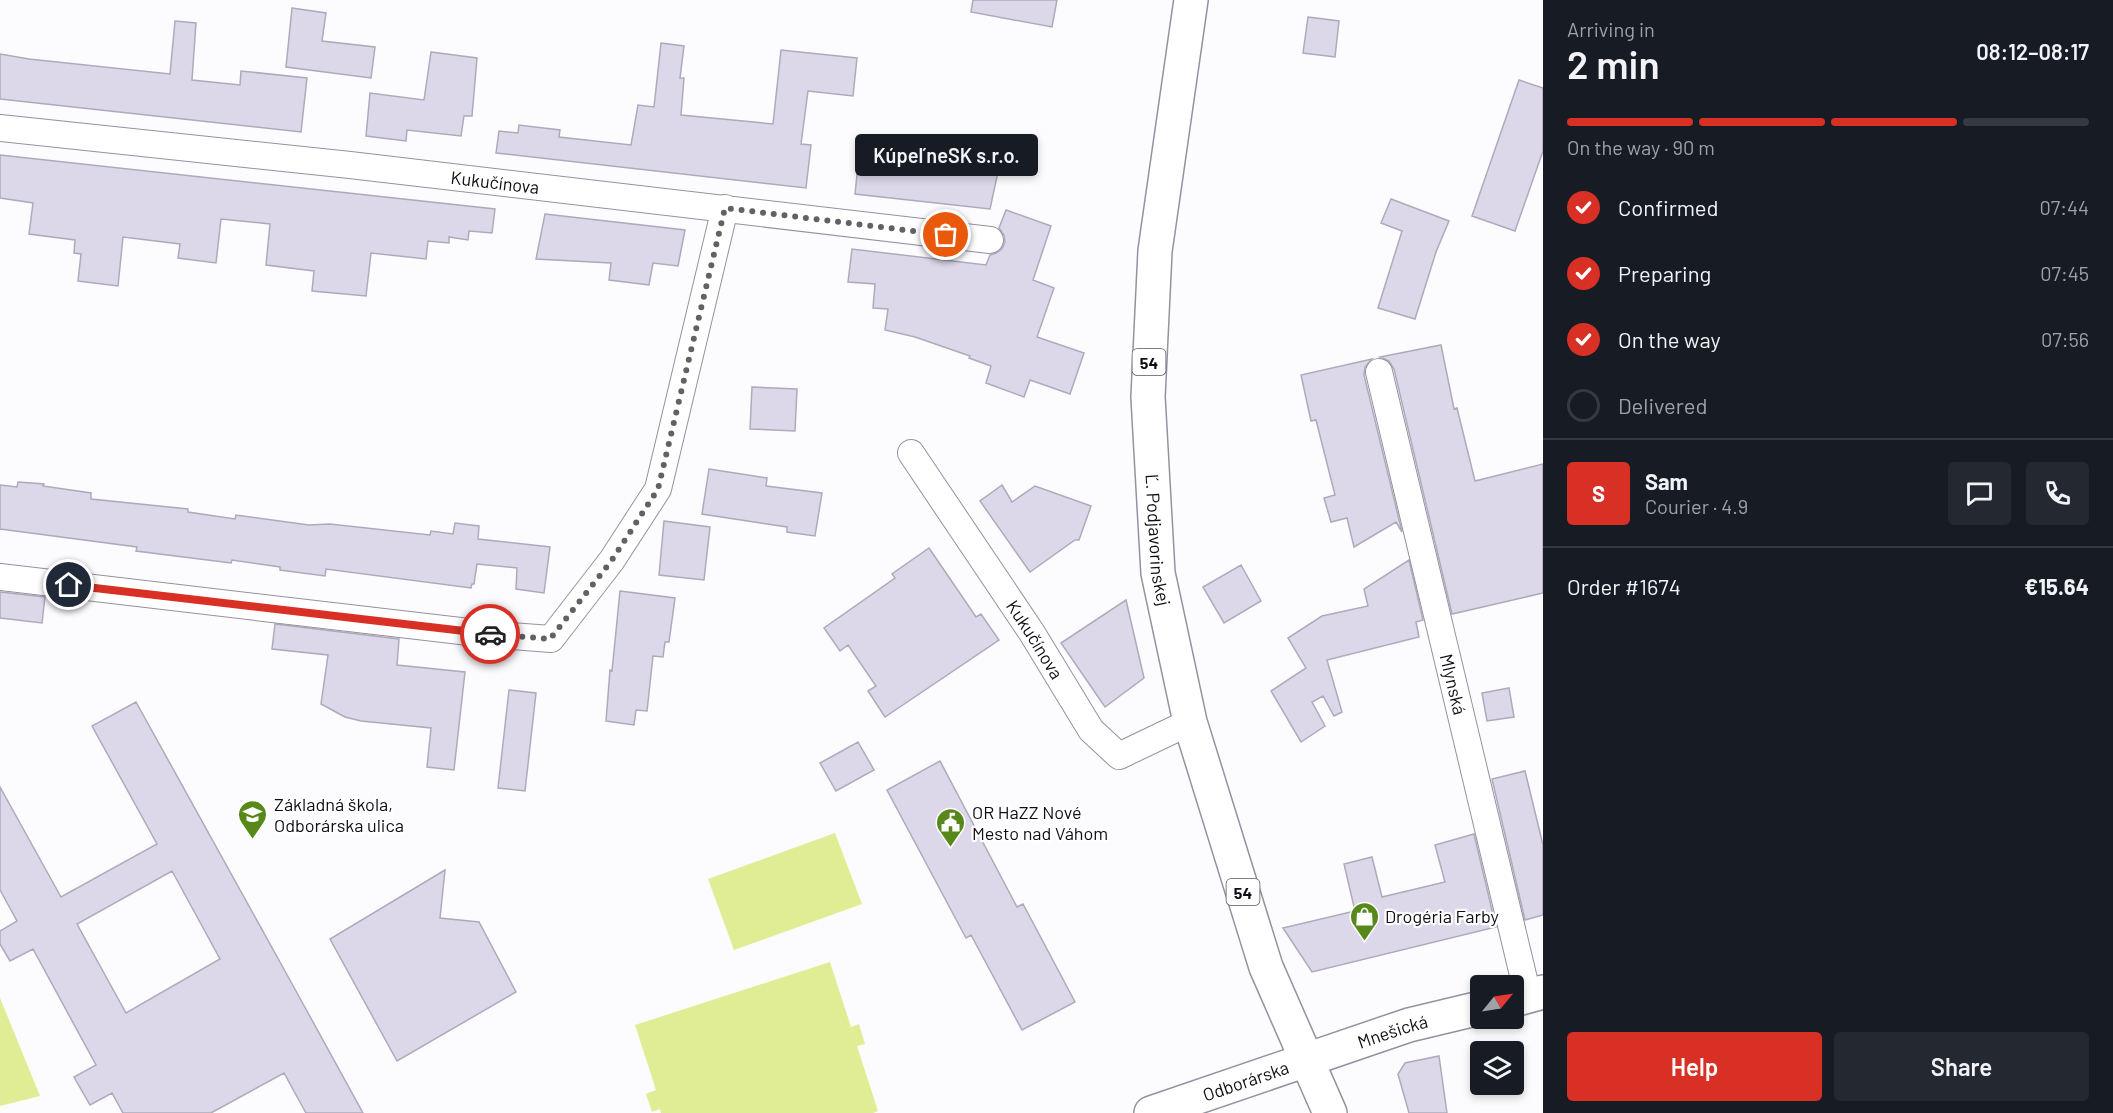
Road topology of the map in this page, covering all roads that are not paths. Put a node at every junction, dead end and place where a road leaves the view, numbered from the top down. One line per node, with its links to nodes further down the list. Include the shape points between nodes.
1 (1191, 0): 8 (main road, Ľ. Podjavorinskej / 54, via 1155,251 1148,397 1158,573)
2 (0, 128): 3 (street, Kukučínova)
3 (725, 208): 4 (street, Kukučínova); 7 (street, via 658,489 612,560 550,639)
4 (990, 240)
5 (1379, 372): 9 (street, Mlynská)
6 (911, 453): 8 (street, Kukučínova, via 1032,633 1091,730 1119,756)
7 (0, 577)
8 (1190, 722): 11 (main road, Ľ. Podjavorinskej / 54, via 1266,967)
9 (1528, 996)
10 (1470, 1010): 11 (main road, Mnešická, via 1409,1025)
11 (1307, 1059): 12 (main road, Odborárska); 13 (main road, 54)
12 (1151, 1113)
13 (1330, 1113)

